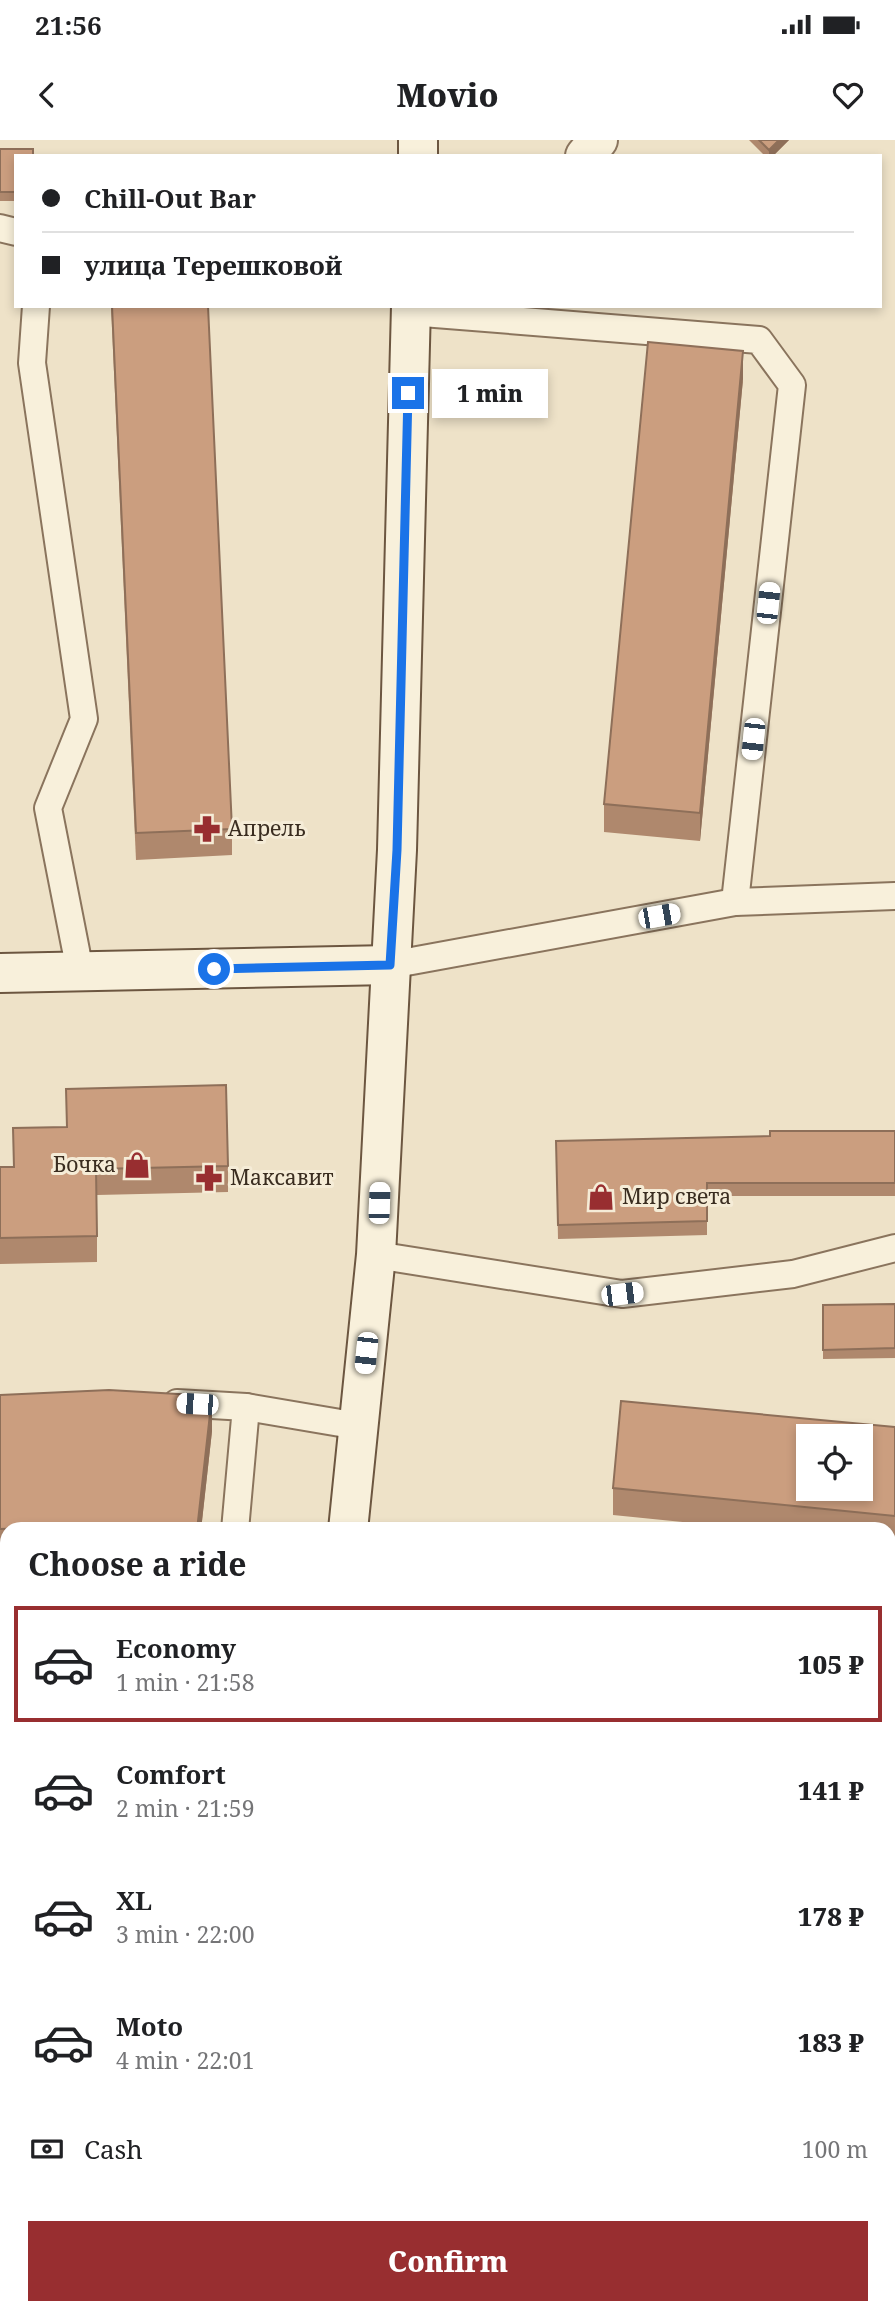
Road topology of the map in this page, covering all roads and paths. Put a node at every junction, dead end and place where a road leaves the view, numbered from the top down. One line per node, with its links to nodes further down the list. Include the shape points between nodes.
1 (598, 140): 2 (main road)
2 (587, 154)
3 (36, 308): 8 (lane, via 32,363 84,719 48,808)
4 (414, 308): 6 (lane, via 759,340 792,385); 7 (main road)
5 (895, 897): 6 (lane)
6 (735, 902): 7 (lane)
7 (390, 965): 8 (main road); 11 (main road)
8 (80, 971): 9 (main road)
9 (0, 973)
10 (895, 1248): 12 (lane)
11 (376, 1255): 12 (lane, via 622,1294 793,1273); 16 (main road)
12 (854, 1259): 13 (lane)
13 (895, 1266)
14 (153, 1402): 15 (lane)
15 (246, 1407): 16 (lane); 17 (lane)
16 (358, 1426): 18 (main road)
17 (236, 1522)
18 (349, 1522)

